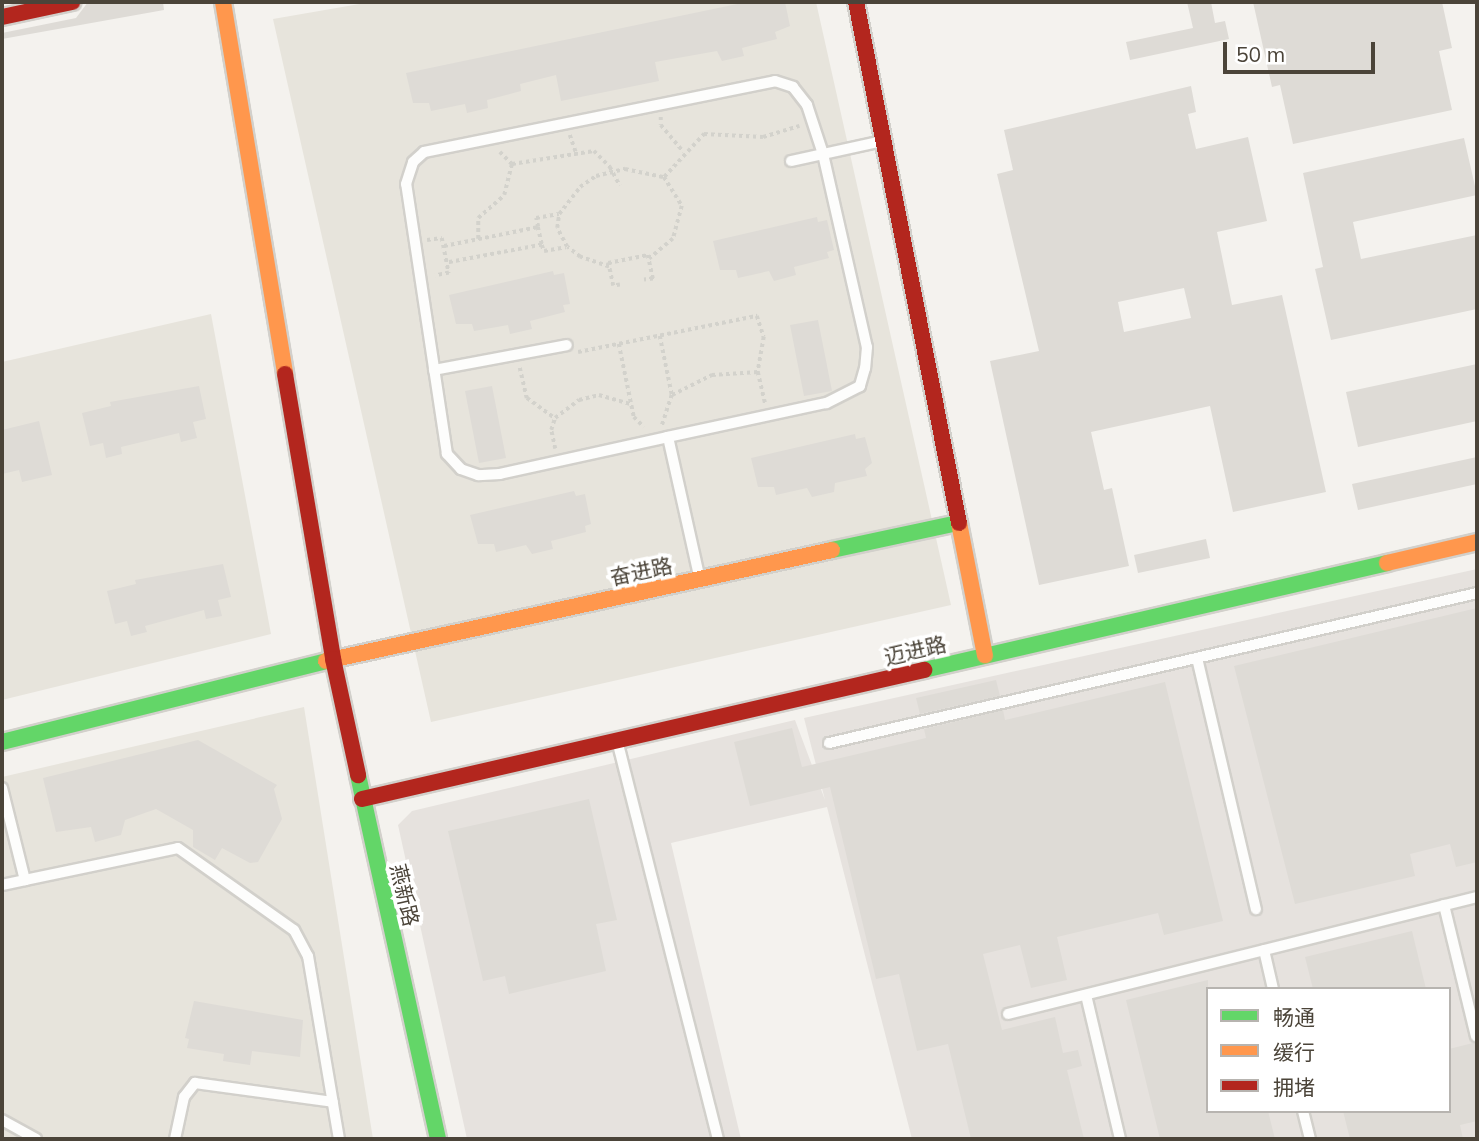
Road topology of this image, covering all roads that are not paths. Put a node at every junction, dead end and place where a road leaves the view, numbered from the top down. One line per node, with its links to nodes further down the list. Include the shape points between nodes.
1 (72, 2): 4 (street)
2 (223, 2): 17 (street, 燕新路)
3 (856, 2): 5 (street)
4 (2, 17)
5 (883, 141): 6 (lane); 11 (street)
6 (823, 155): 7 (lane); 9 (lane, via 807,105 793,87 781,81 424,152 407,175); 10 (lane, via 867,347 860,386 850,394)
7 (791, 161)
8 (568, 350): 9 (lane)
9 (434, 370): 10 (lane, via 447,454 461,469 478,475)
10 (668, 437): 13 (lane)
11 (958, 523): 13 (street, 奋进路); 15 (street)
12 (1477, 542): 15 (street, 迈进路)
13 (700, 580): 17 (street, 奋进路)
14 (1477, 593): 16 (lane)
15 (985, 655): 18 (street, 迈进路)
16 (1197, 658): 20 (lane); 27 (lane)
17 (333, 659): 19 (street, 奋进路); 22 (street, 燕新路)
18 (617, 740): 22 (street, 迈进路); 40 (lane)
19 (2, 742)
20 (829, 743)
21 (2, 788): 23 (lane)
22 (362, 799): 39 (street, 燕新路)
23 (25, 880): 24 (lane); 33 (lane, via 178,848 294,930 308,956)
24 (2, 885)
25 (1477, 897): 26 (lane)
26 (1444, 905): 28 (lane); 32 (lane)
27 (1256, 909)
28 (1264, 950): 29 (lane); 30 (lane)
29 (1273, 987)
30 (1086, 995): 31 (lane); 41 (lane)
31 (1008, 1014)
32 (1476, 1036)
33 (333, 1102): 37 (lane, via 195,1083 184,1097); 38 (lane)
34 (1304, 1113): 42 (lane)
35 (2, 1120): 36 (lane)
36 (36, 1139)
37 (175, 1139)
38 (339, 1139)
39 (438, 1139)
40 (718, 1139)
41 (1120, 1139)
42 (1310, 1139)

